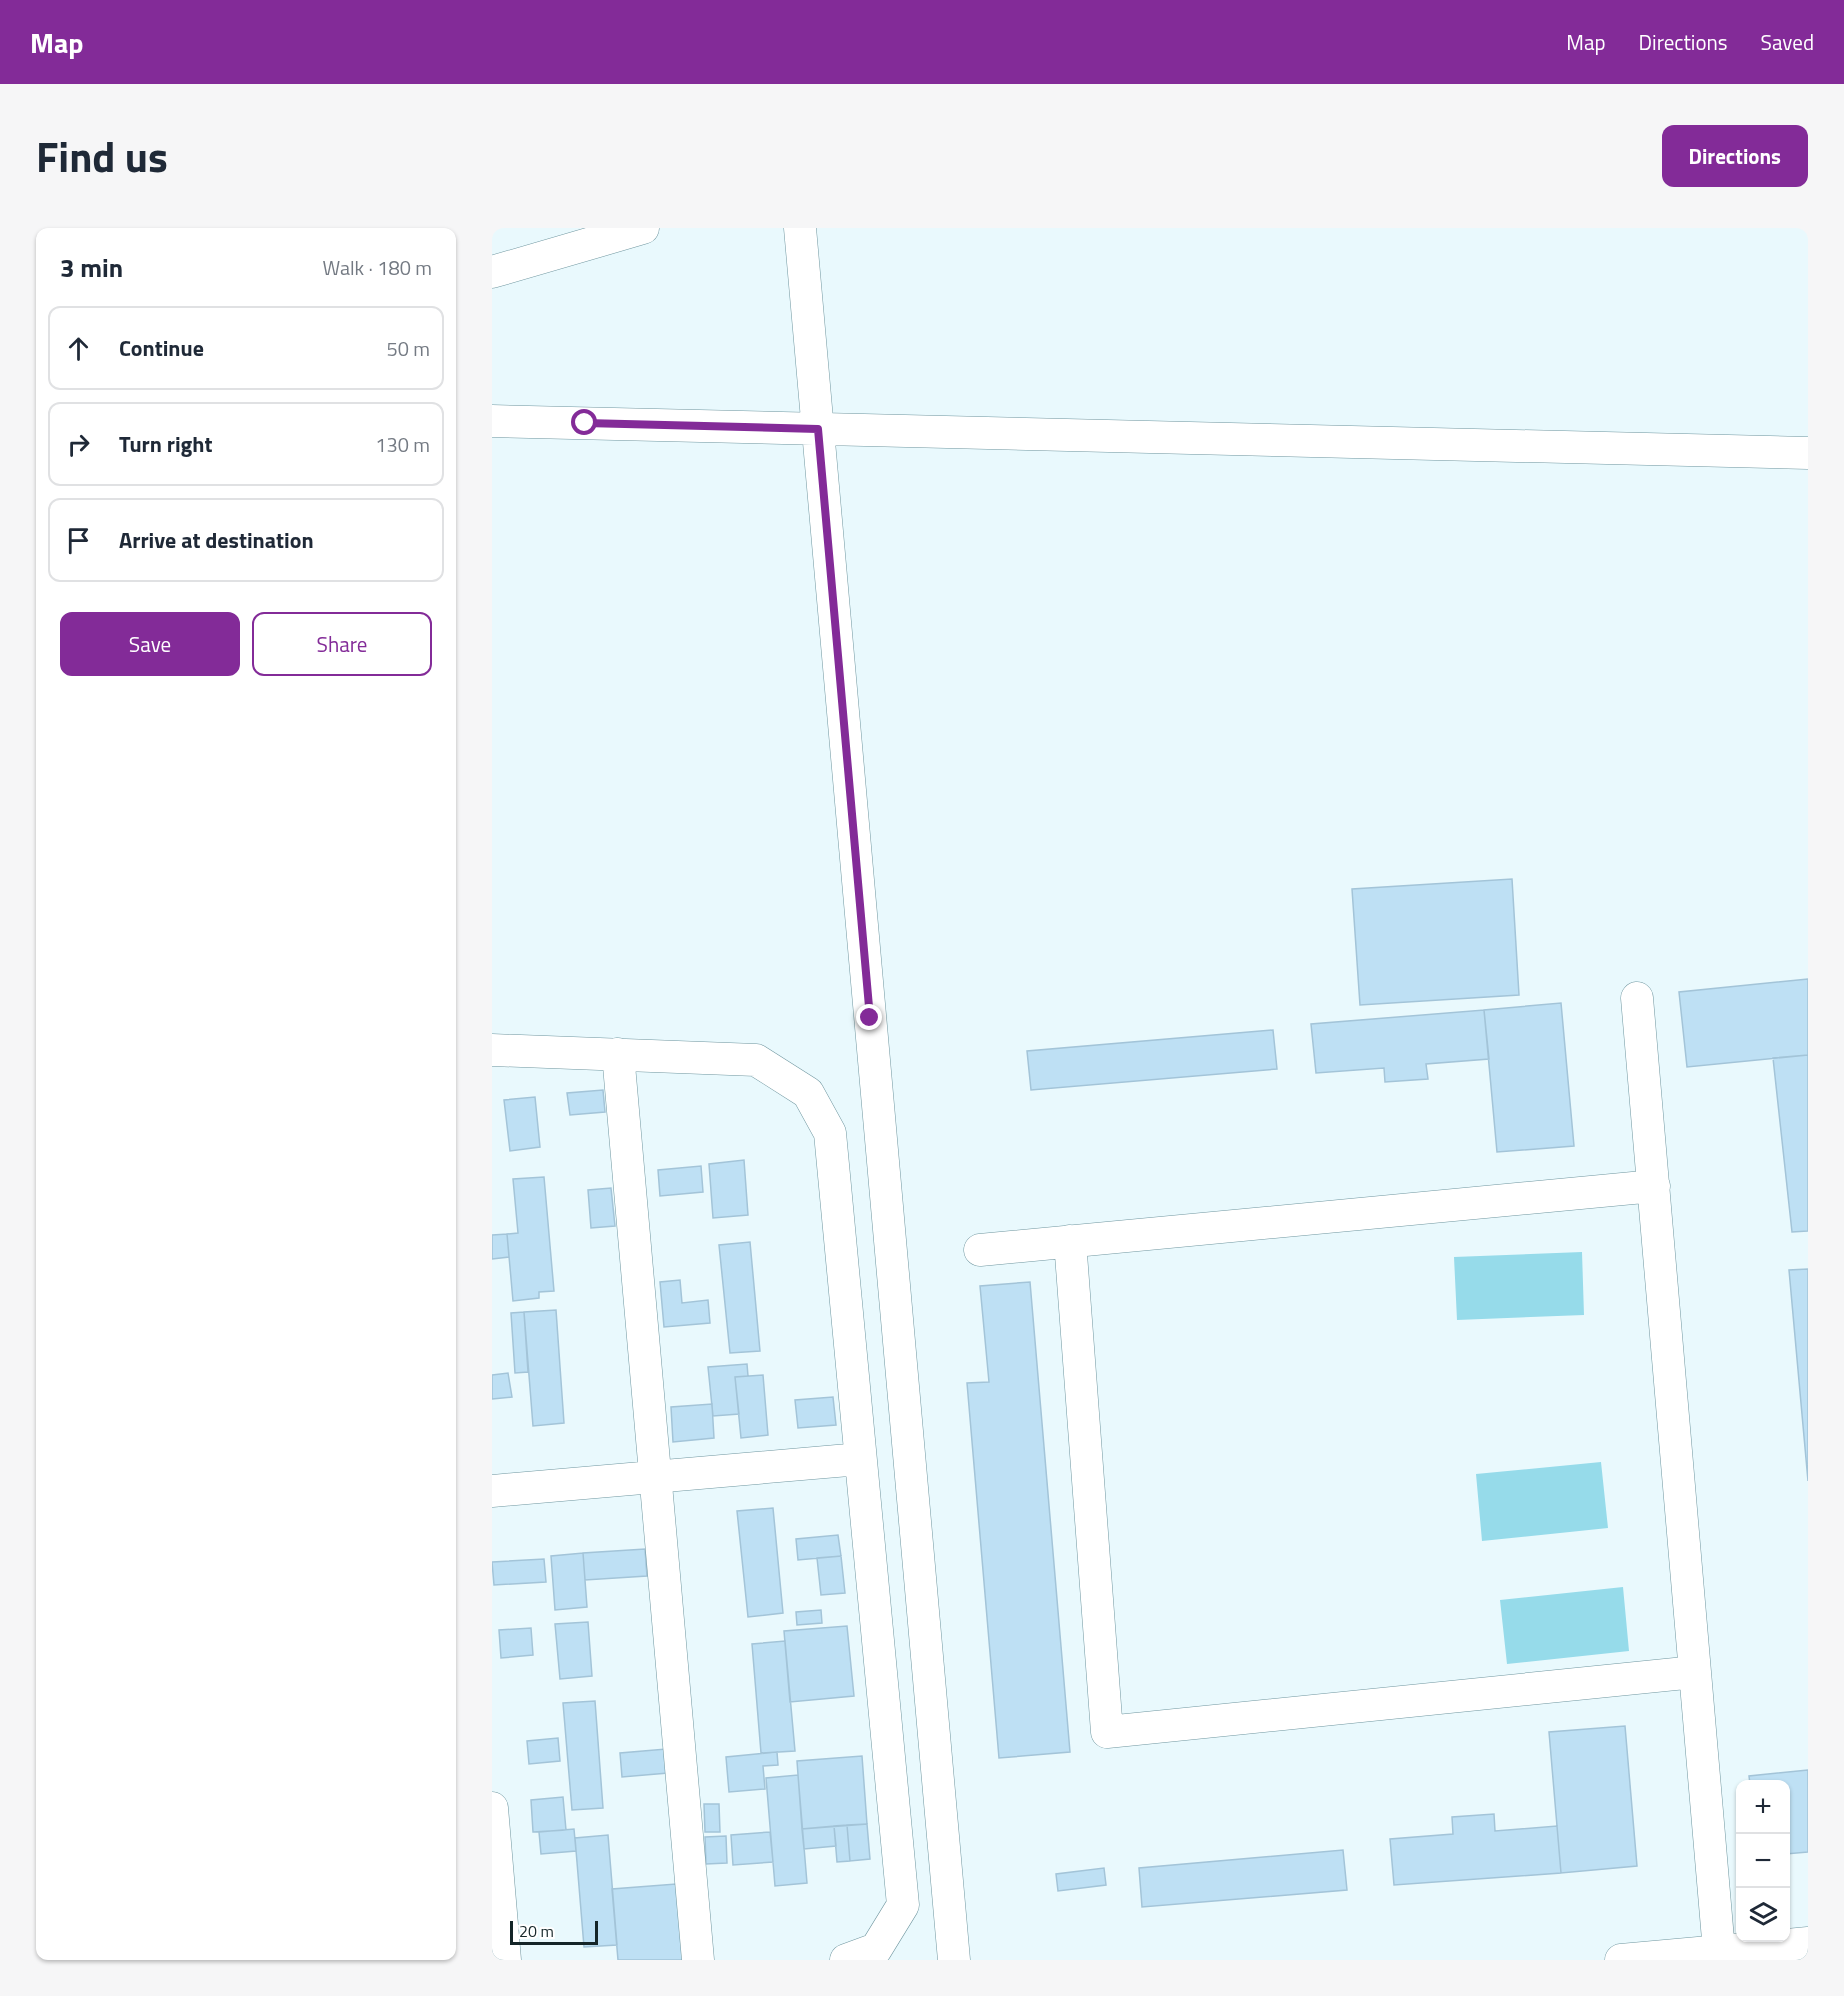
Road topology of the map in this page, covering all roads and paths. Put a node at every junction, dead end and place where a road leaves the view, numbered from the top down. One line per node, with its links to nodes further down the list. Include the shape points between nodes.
1 (800, 228): 5 (street)
2 (634, 229): 3 (street)
3 (492, 272)
4 (492, 421): 5 (street)
5 (818, 429): 6 (street); 23 (street)
6 (1808, 453)
7 (1637, 998): 10 (street)
8 (492, 1050): 9 (street)
9 (618, 1054): 13 (street, via 756,1060 808,1093 830,1134); 14 (street)
10 (1654, 1186): 11 (street); 16 (street)
11 (1070, 1241): 12 (street); 16 (street, via 1107,1732)
12 (980, 1250)
13 (860, 1459): 14 (street); 22 (street, via 903,1905 876,1949)
14 (655, 1477): 15 (street); 21 (street)
15 (492, 1491)
16 (1695, 1672): 19 (street)
17 (492, 1808): 20 (street)
18 (1808, 1943): 19 (street)
19 (1719, 1951): 24 (street)
20 (505, 1960)
21 (698, 1960)
22 (846, 1960)
23 (954, 1960)
24 (1621, 1960)

